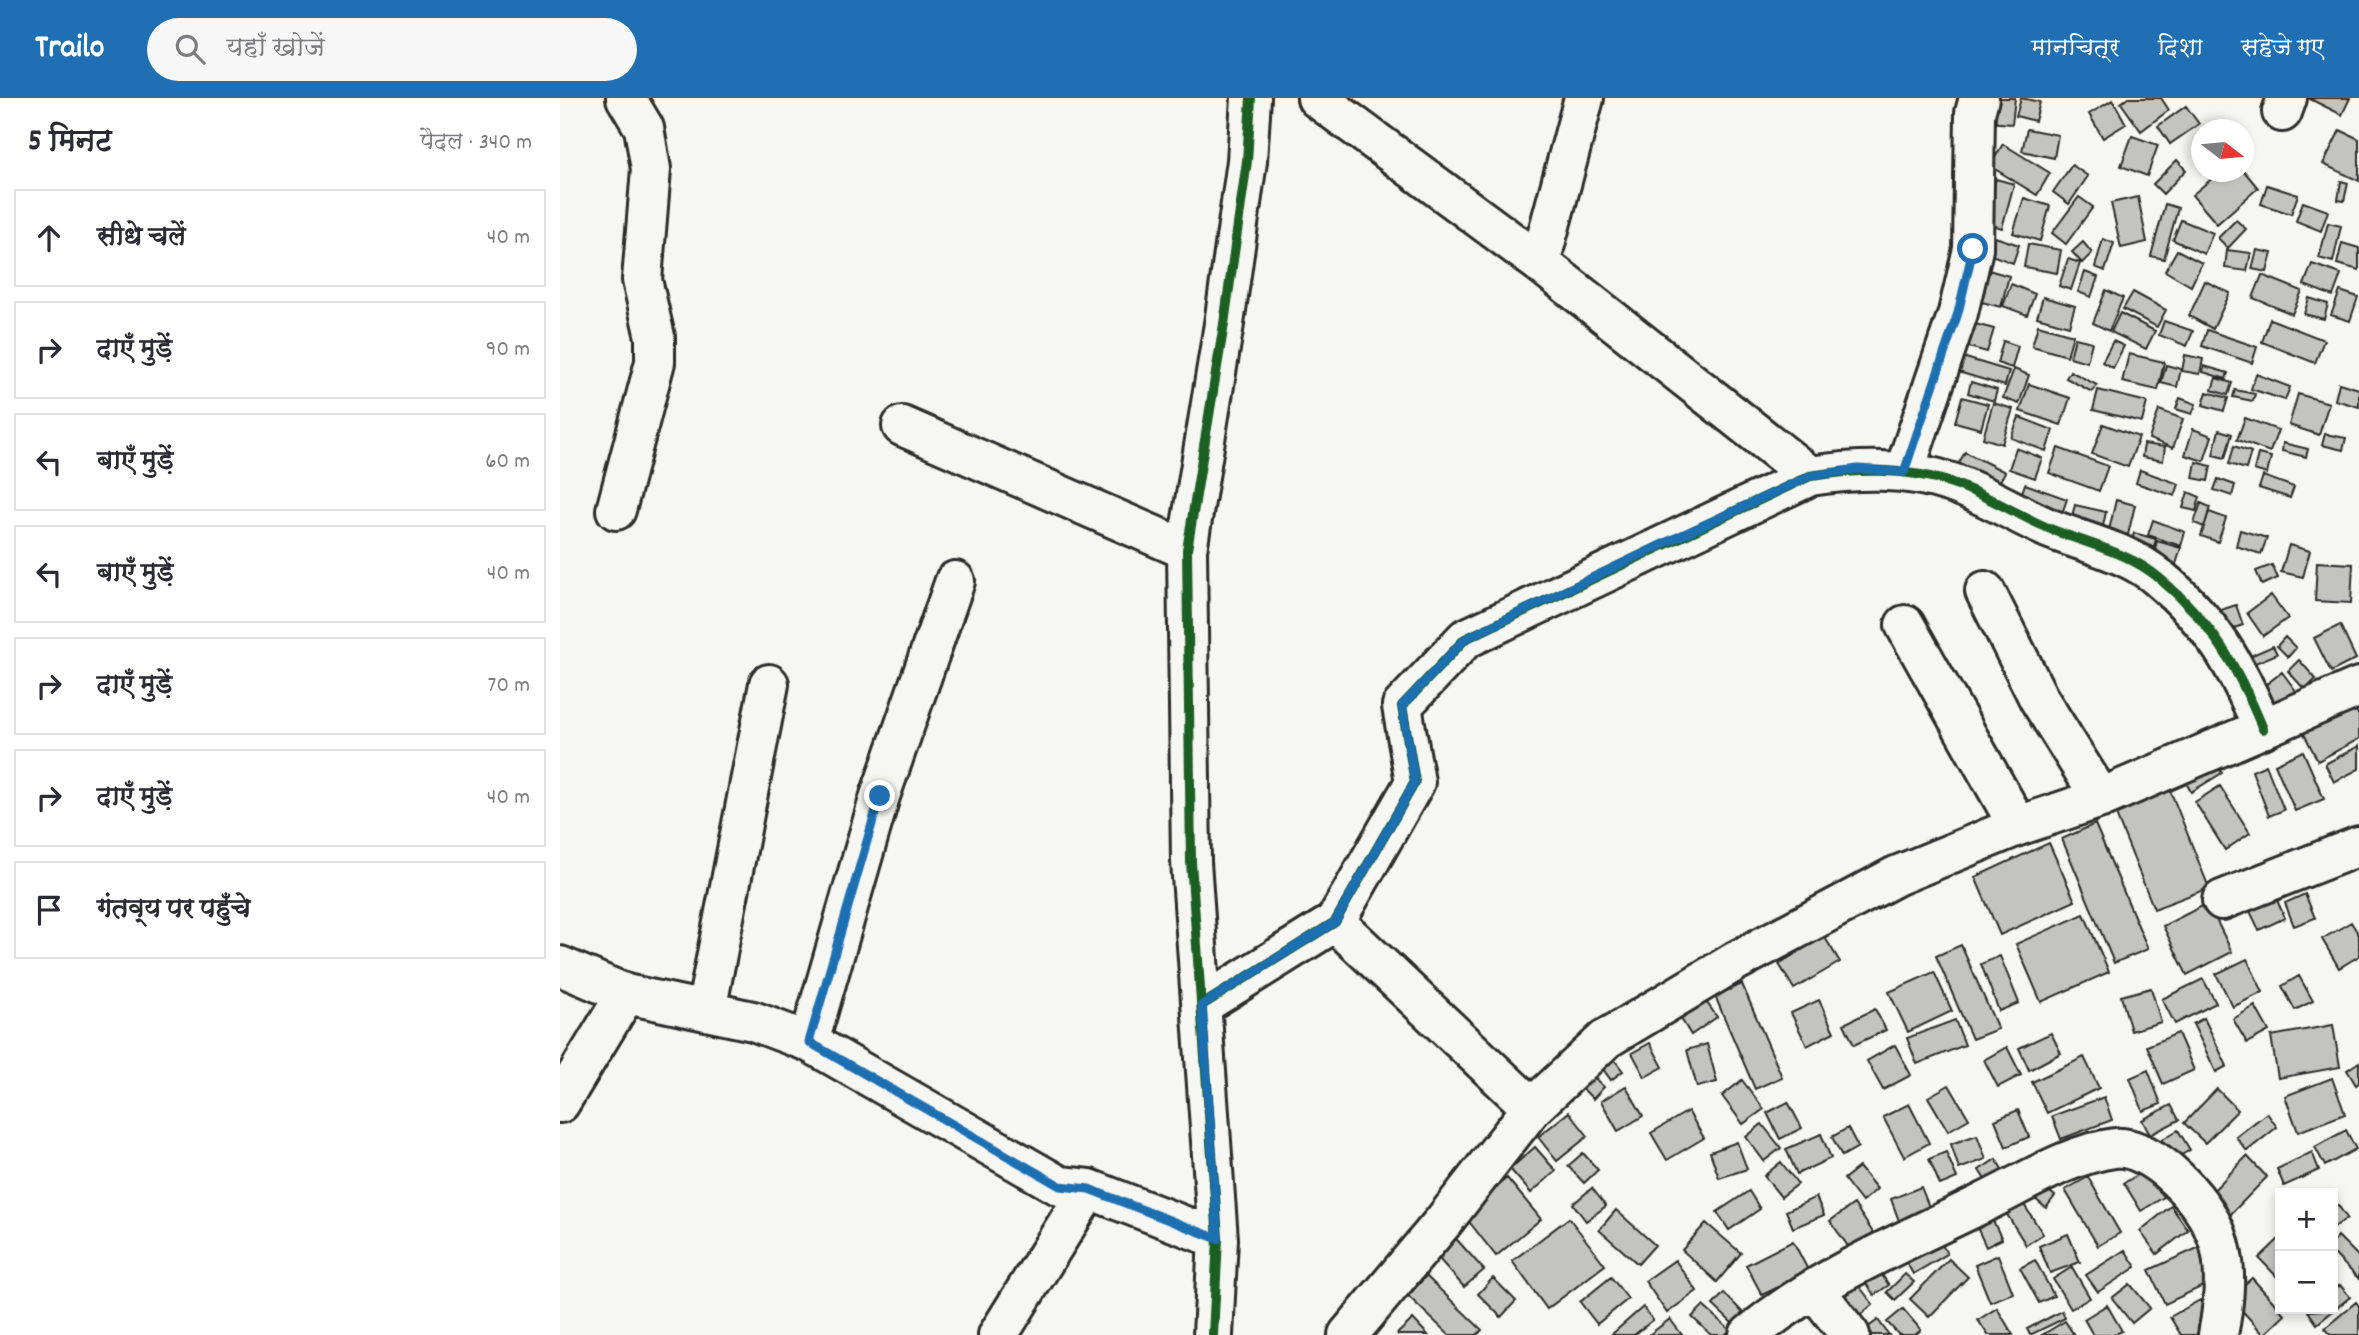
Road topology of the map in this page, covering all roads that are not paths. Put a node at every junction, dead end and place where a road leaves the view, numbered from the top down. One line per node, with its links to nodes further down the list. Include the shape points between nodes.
1 (625, 98): 10 (street, via 644,128 650,169 642,279 655,362)
2 (1251, 98): 11 (street, via 1247,161 1224,324)
3 (1317, 98): 6 (street)
4 (1584, 98): 6 (street)
5 (1979, 98): 8 (street, via 1970,262 1958,313)
6 (1540, 263): 9 (street)
7 (902, 426): 11 (street)
8 (1904, 472): 9 (street, via 1858,469); 17 (street, via 1952,483 2114,553 2158,577 2220,640)
9 (1810, 476): 22 (street, via 1465,639 1402,706 1415,782)
10 (616, 510)
11 (1187, 550): 25 (street, via 1191,862)
12 (956, 582): 27 (street, via 880,796)
13 (1986, 591): 18 (street, via 2039,699)
14 (1905, 625): 19 (street)
15 (769, 684): 26 (street)
16 (2359, 687): 17 (street)
17 (2263, 729): 18 (street)
18 (2101, 798): 19 (street)
19 (2018, 826): 29 (street, via 1896,876 1736,961 1606,1039)
20 (2359, 846): 21 (street)
21 (2222, 900)
22 (1335, 922): 25 (street); 29 (street)
23 (560, 965): 24 (street)
24 (626, 994): 26 (street); 28 (street)
25 (1202, 1005): 31 (street)
26 (706, 1011): 27 (street, via 753,1021)
27 (809, 1042): 30 (street, via 1060,1186)
28 (560, 1103)
29 (1532, 1108): 35 (street)
30 (1089, 1189): 31 (street); 33 (street)
31 (1218, 1239): 34 (street)
32 (1815, 1290): 36 (street, via 1777,1311); 37 (street); 38 (street, via 2074,1158 2117,1147 2151,1157 2192,1192 2218,1234 2227,1291)
33 (998, 1335)
34 (1213, 1335)
35 (1348, 1335)
36 (1749, 1335)
37 (1850, 1335)
38 (2218, 1335)

